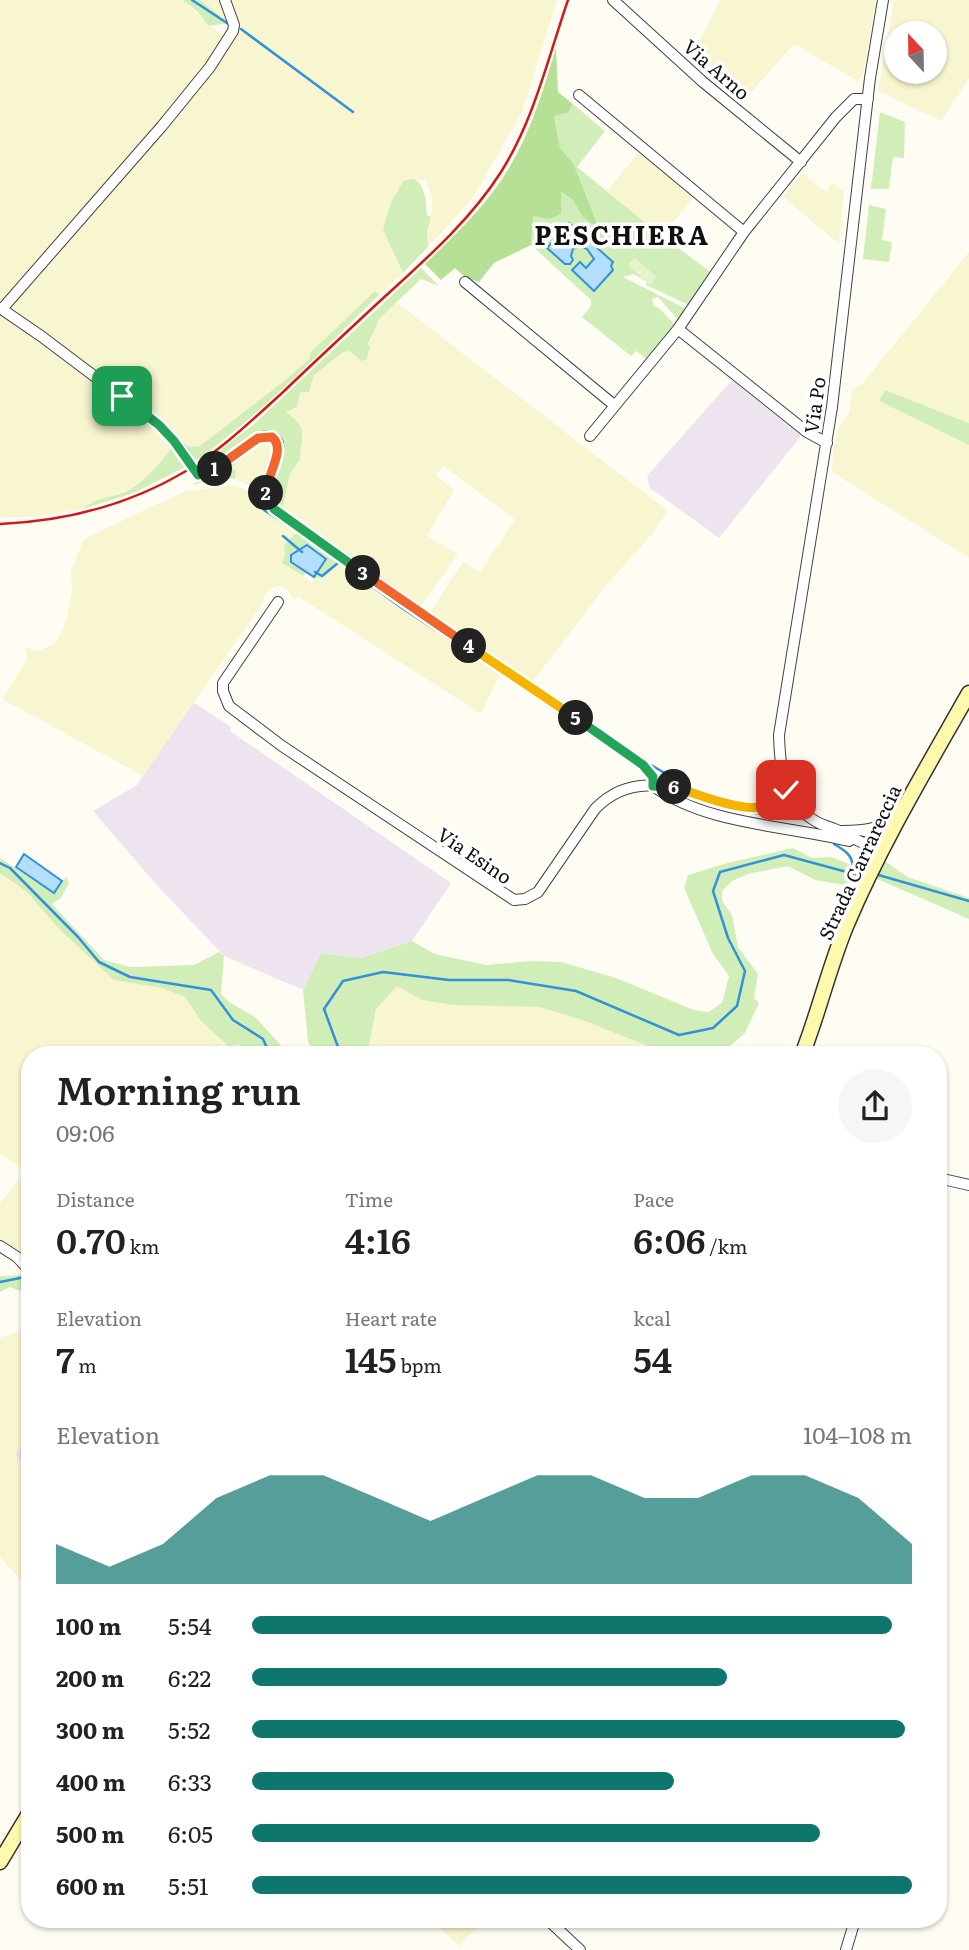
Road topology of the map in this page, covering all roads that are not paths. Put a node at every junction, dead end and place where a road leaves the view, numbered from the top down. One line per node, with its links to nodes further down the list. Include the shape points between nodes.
1 (226, 0): 9 (street, via 233,31 210,67)
2 (613, 0): 6 (street, Via Arno)
3 (883, 0): 5 (street, Via Po)
4 (579, 95): 7 (street)
5 (868, 99): 6 (street, via 854,99); 13 (street, Via Po)
6 (800, 162): 7 (street)
7 (744, 232): 10 (street)
8 (465, 282): 11 (street)
9 (1, 309): 16 (street, via 159,425 198,475 218,468 262,436 276,439 279,447 266,491 274,509 643,765 653,777)
10 (678, 329): 11 (street); 13 (street)
11 (614, 405): 12 (street)
12 (590, 436)
13 (827, 443): 17 (street, Via Po, via 779,735)
14 (278, 602): 16 (street, Via Esino, via 223,683 229,706 508,898 519,901 538,892 604,800 622,790)
15 (969, 693): 18 (main road, Strada Carrareccia)
16 (653, 786): 19 (street, Via Esino); 21 (street, via 676,802 712,814)
17 (786, 790): 19 (street, via 778,802); 20 (street, Via Po)
18 (907, 802): 23 (street, via 885,824); 25 (main road, Strada Carrareccia)
19 (761, 808): 20 (street, Via Esino)
20 (800, 809): 21 (street, via 800,821); 22 (street)
21 (790, 829): 24 (street)
22 (839, 831): 23 (street); 24 (street)
23 (864, 831): 25 (street, via 876,833)
24 (863, 844): 25 (street); 26 (street)
25 (884, 845): 26 (main road, Strada Carrareccia)
26 (874, 864): 27 (main road, Strada Carrareccia, via 847,925)
27 (806, 1046)
28 (947, 1180): 29 (street)
29 (969, 1185)
30 (0, 1246): 31 (street)
31 (21, 1261)
32 (21, 1827): 33 (main road)
33 (0, 1861)
34 (557, 1928): 36 (street)
35 (853, 1928): 37 (street)
36 (580, 1950)
37 (846, 1950)

